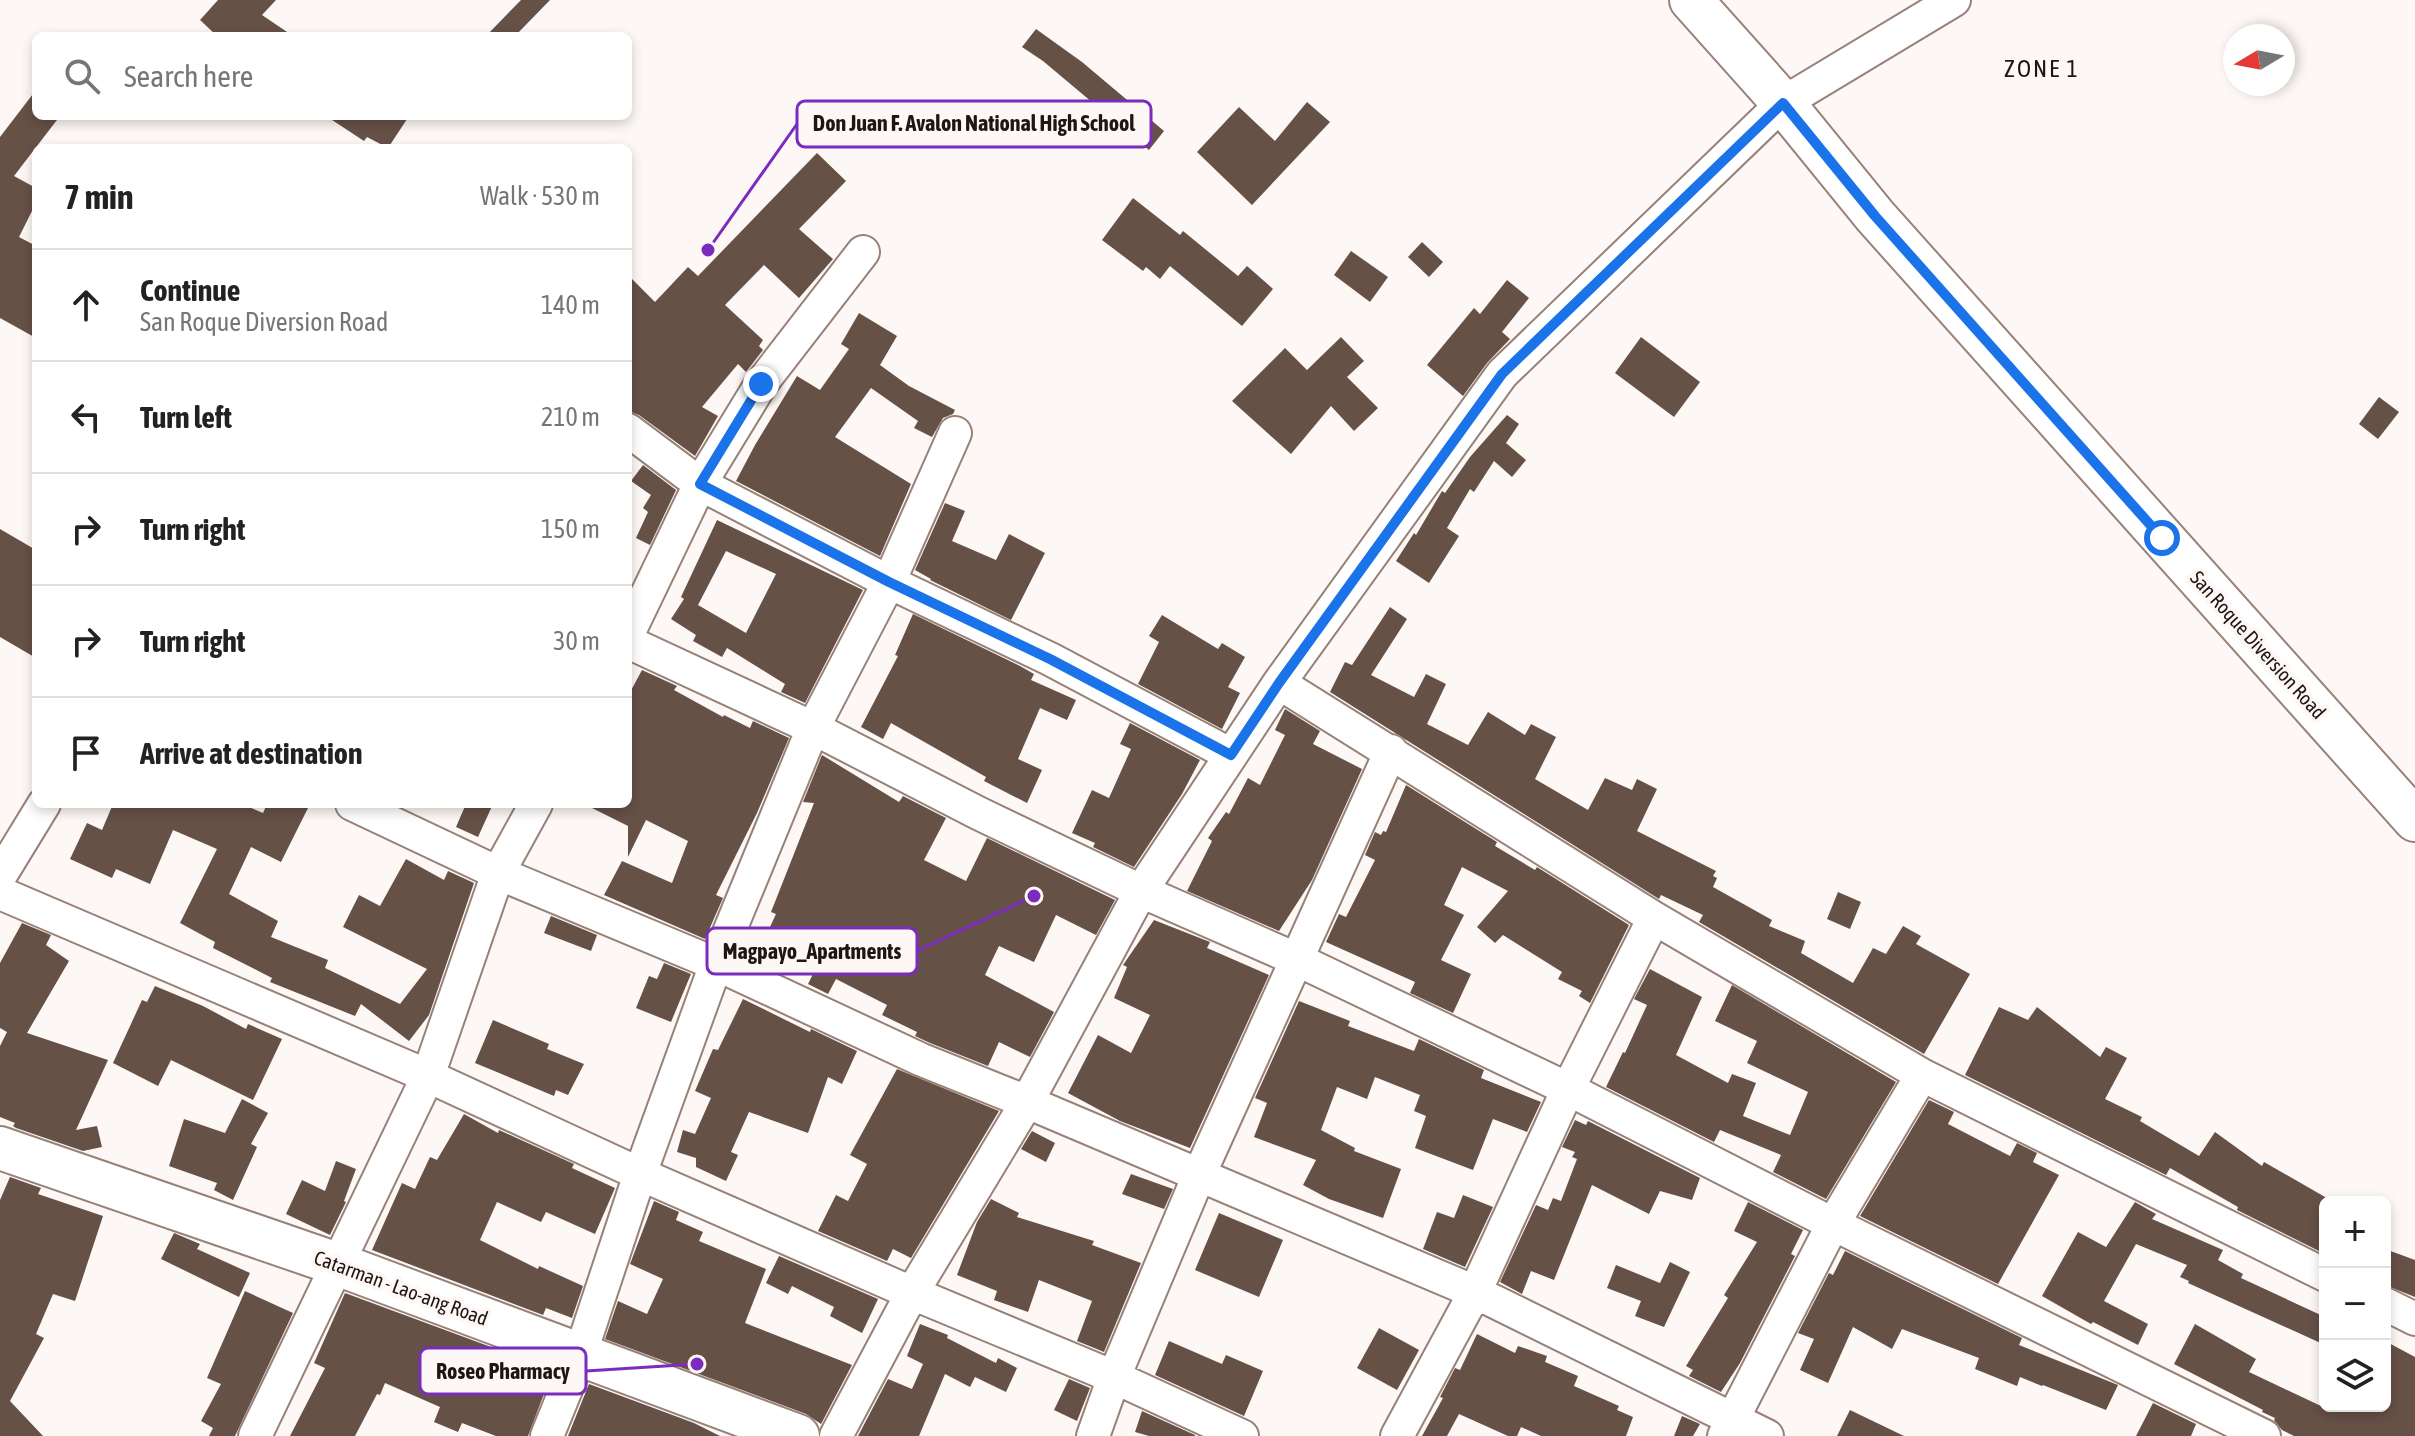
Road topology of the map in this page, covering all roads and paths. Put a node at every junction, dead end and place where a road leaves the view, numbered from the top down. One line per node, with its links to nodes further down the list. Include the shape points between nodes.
1 (1691, 0): 3 (main road, San Roque Diversion Road)
2 (1954, 0): 3 (street)
3 (1783, 103): 11 (street, via 1502,374); 18 (main road, San Roque Diversion Road, via 1875,216)
4 (863, 252): 7 (street, via 761,384)
5 (632, 433): 7 (street)
6 (955, 433): 8 (street)
7 (700, 484): 8 (street); 9 (street)
8 (889, 582): 12 (street); 14 (street)
9 (632, 626)
10 (632, 644): 12 (street)
11 (1279, 683): 13 (street); 14 (street)
12 (813, 728): 21 (street); 25 (street)
13 (1391, 751): 23 (street); 24 (street)
14 (1231, 755): 21 (street)
15 (42, 808): 20 (street)
16 (360, 808): 19 (street)
17 (534, 808): 19 (street)
18 (2415, 820)
19 (498, 873): 25 (street); 27 (street)
20 (0, 876)
21 (1141, 891): 24 (street); 29 (street)
22 (0, 893): 27 (street)
23 (1654, 918): 26 (street); 28 (street)
24 (1298, 960): 28 (street); 32 (street)
25 (716, 964): 29 (street, via 922,1060); 31 (street)
26 (1922, 1075): 33 (street); 35 (street)
27 (428, 1076): 31 (street); 34 (street)
28 (1568, 1089): 33 (street); 36 (street)
29 (1027, 1102): 32 (street); 37 (street)
30 (0, 1148): 34 (main road, Catarman - Lao-ang Road)
31 (640, 1174): 37 (street); 40 (street)
32 (1199, 1175): 36 (street); 41 (street)
33 (1833, 1224): 42 (street); 51 (street)
34 (337, 1264): 40 (main road, Catarman - Lao-ang Road); 43 (street)
35 (2319, 1272)
36 (1475, 1292): 42 (street); 49 (street)
37 (912, 1293): 41 (street); 46 (street)
38 (2391, 1307): 39 (street)
39 (2415, 1319)
40 (580, 1355): 44 (street); 45 (main road, Catarman - Lao-ang Road)
41 (1114, 1377): 47 (street); 48 (street)
42 (1729, 1428): 50 (street)
43 (255, 1436)
44 (547, 1436)
45 (798, 1436)
46 (836, 1436)
47 (1093, 1436)
48 (1242, 1436)
49 (1397, 1436)
50 (1767, 1436)
51 (2264, 1436)

